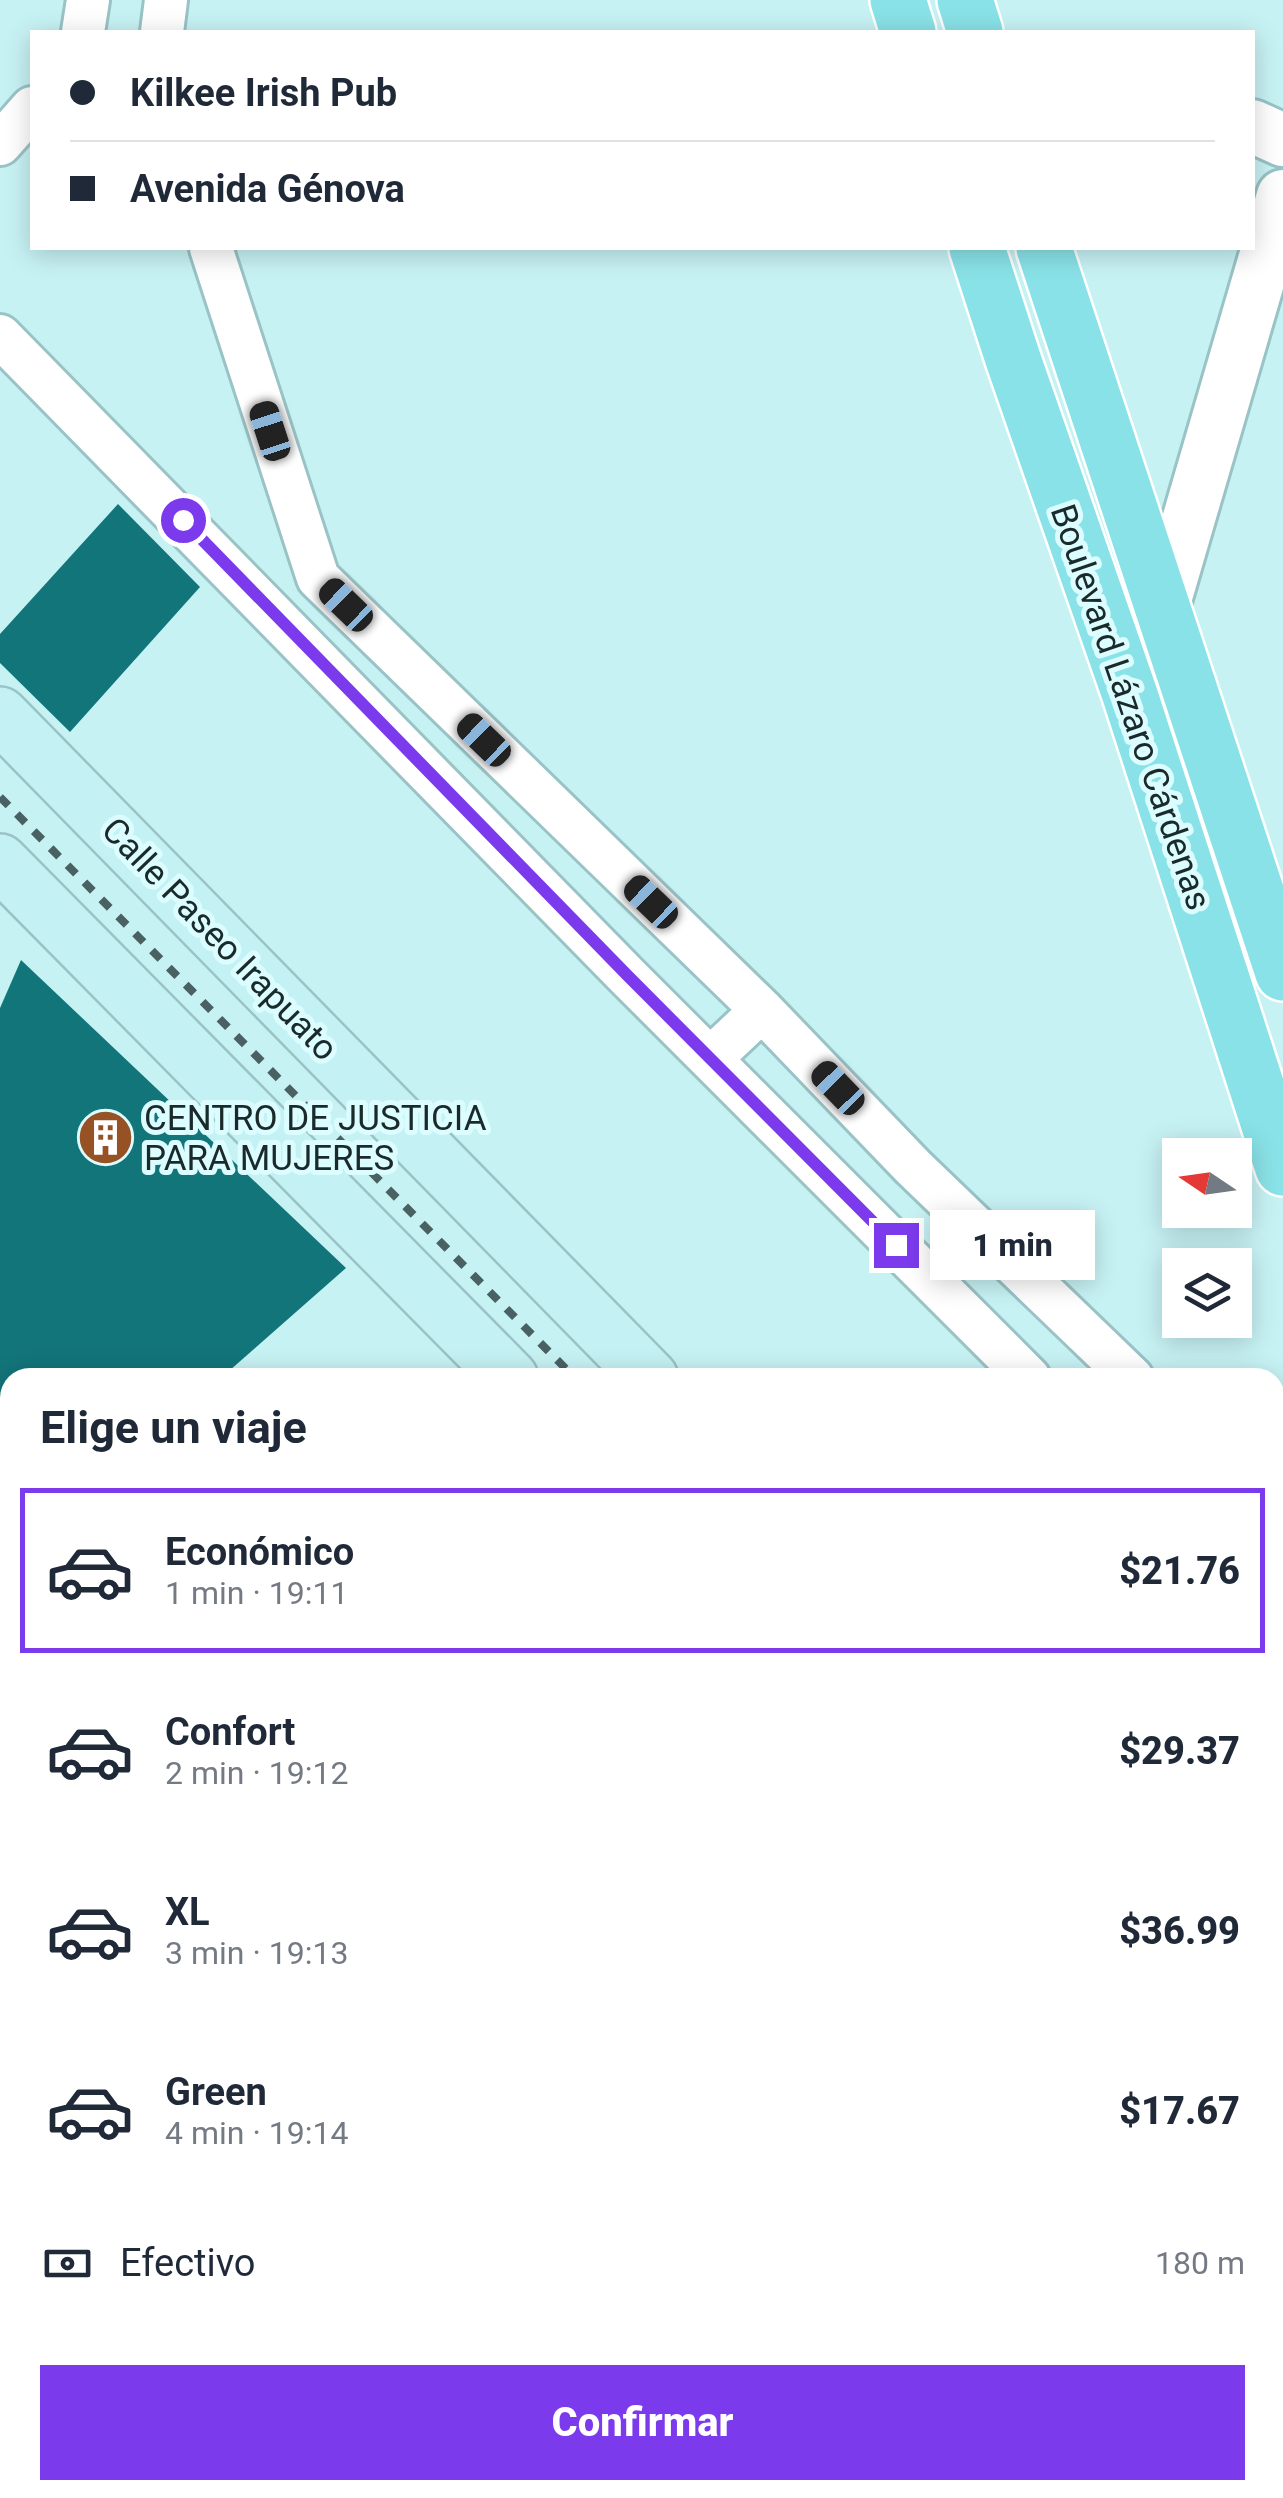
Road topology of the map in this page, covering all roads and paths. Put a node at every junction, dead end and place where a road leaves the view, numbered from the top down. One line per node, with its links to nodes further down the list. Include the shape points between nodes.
1 (88, 0): 4 (street)
2 (166, 0): 5 (street)
3 (965, 0): 6 (main road)
4 (83, 30)
5 (162, 30)
6 (975, 30)
7 (30, 110): 8 (street)
8 (0, 144)
9 (1283, 196): 15 (street)
10 (212, 250): 14 (street)
11 (978, 250): 17 (main road, Boulevard Lázaro Cárdenas)
12 (1045, 250): 15 (main road, Boulevard Lázaro Cárdenas)
13 (0, 336): 16 (street)
14 (318, 578): 16 (street); 21 (street)
15 (1163, 607): 17 (street); 20 (main road, Boulevard Lázaro Cárdenas)
16 (282, 621): 22 (street)
17 (1130, 695): 23 (main road, Boulevard Lázaro Cárdenas)
18 (0, 715): 25 (main road, Calle Paseo Irapuato)
19 (0, 862): 24 (main road)
20 (1283, 973)
21 (762, 1010): 22 (street); 27 (street)
22 (710, 1059): 26 (street)
23 (1283, 1168)
24 (500, 1368)
25 (640, 1368)
26 (1019, 1368)
27 (1122, 1368)

